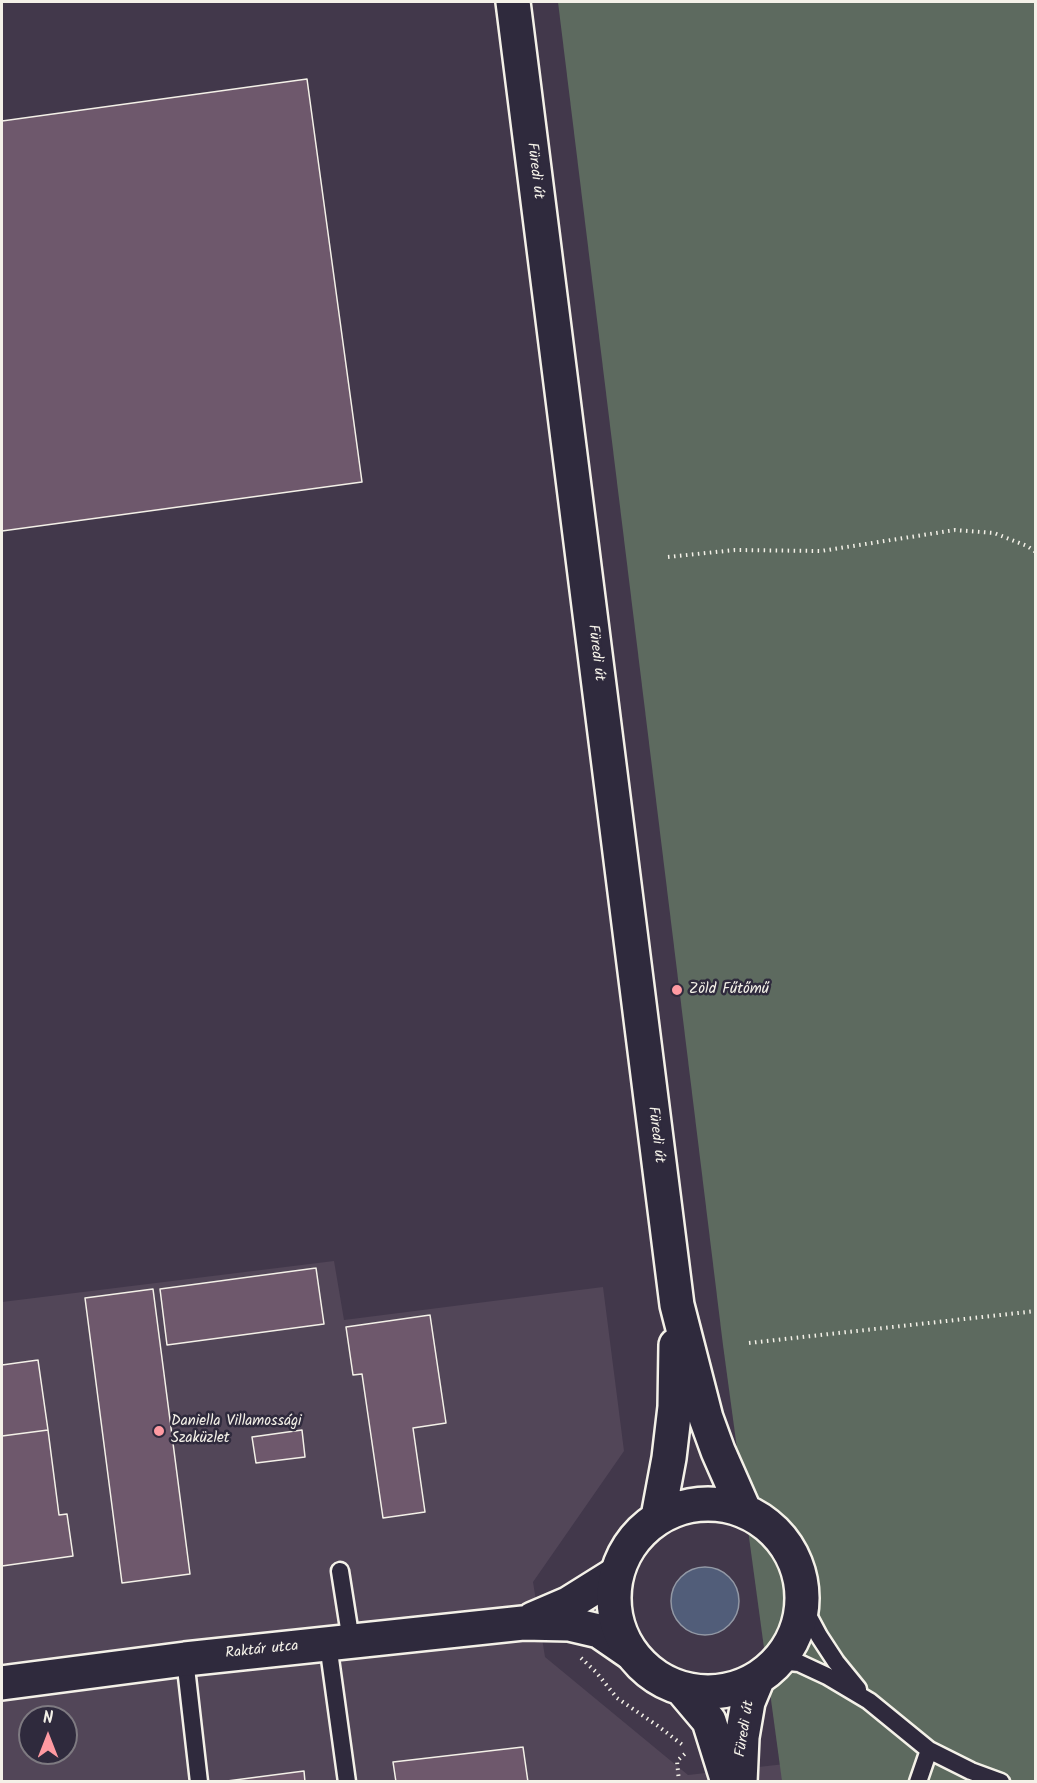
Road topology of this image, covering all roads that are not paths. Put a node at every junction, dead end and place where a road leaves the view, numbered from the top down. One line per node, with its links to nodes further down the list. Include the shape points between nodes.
1 (513, 2): 2 (main road, Füredi út)
2 (676, 1305): 3 (main road, Füredi út, via 706,1418); 4 (main road, Füredi út, via 675,1407)
3 (744, 1510): 4 (main road, Füredi út, via 700,1503); 7 (main road, Füredi út, via 770,1526 787,1546 800,1575)
4 (658, 1517): 6 (main road, Füredi út, via 637,1534)
5 (340, 1571): 9 (lane)
6 (616, 1574): 8 (main road, Raktár utca, via 568,1604); 10 (main road, Füredi út, via 613,1605 618,1630)
7 (802, 1605): 12 (main road, Füredi út, via 796,1634); 15 (lane, via 836,1662)
8 (523, 1623): 9 (main road, Raktár utca); 10 (main road, Raktár utca, via 569,1624 599,1631)
9 (339, 1642): 11 (main road, Raktár utca); 18 (lane)
10 (631, 1653): 14 (main road, Füredi út, via 653,1676)
11 (185, 1659): 13 (main road, Raktár utca); 17 (lane)
12 (768, 1670): 14 (main road, Füredi út, via 740,1687 721,1692); 15 (lane, via 799,1664); 20 (main road, Füredi út, via 748,1702)
13 (2, 1683)
14 (682, 1689): 19 (main road, Füredi út, via 709,1720)
15 (868, 1701): 16 (lane)
16 (929, 1750): 21 (lane); 22 (lane)
17 (199, 1782)
18 (347, 1782)
19 (728, 1782)
20 (740, 1782)
21 (918, 1782)
22 (1001, 1782)

